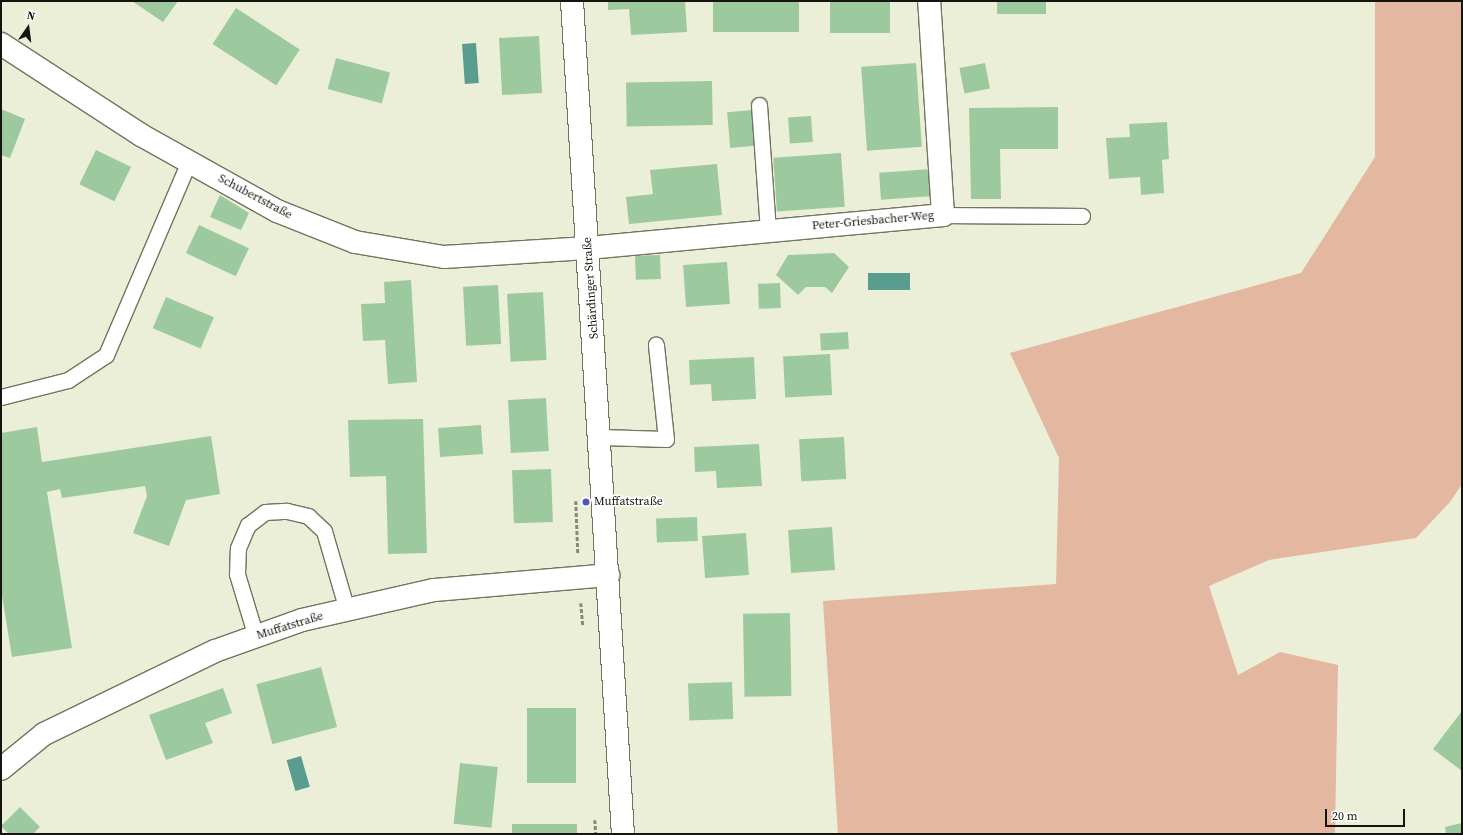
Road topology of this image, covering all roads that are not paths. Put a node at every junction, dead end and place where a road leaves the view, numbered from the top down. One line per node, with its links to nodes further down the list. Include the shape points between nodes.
1 (572, 1): 9 (street, Schärdinger Straße)
2 (929, 1): 6 (street, Peter-Griesbacher-Weg)
3 (1, 44): 5 (street, Schubertstraße, via 141,135)
4 (759, 105): 8 (lane)
5 (189, 161): 9 (street, Schubertstraße, via 277,211 355,242 444,257); 11 (lane, via 106,355 68,380)
6 (944, 215): 7 (lane); 8 (street, Peter-Griesbacher-Weg)
7 (1082, 216)
8 (768, 230): 9 (street, Peter-Griesbacher-Weg)
9 (588, 248): 12 (street, Schärdinger Straße)
10 (656, 345): 12 (lane, via 666,439)
11 (1, 397)
12 (600, 437): 13 (street, Schärdinger Straße)
13 (608, 574): 14 (street, Muffatstraße, via 434,590); 17 (street, Schärdinger Straße)
14 (347, 610): 15 (street, Muffatstraße, via 302,620); 15 (lane, via 324,531 308,516 287,512 265,512 248,525 238,548 237,574)
15 (256, 637): 16 (street, Muffatstraße, via 215,651 44,734)
16 (1, 769)
17 (623, 834)

